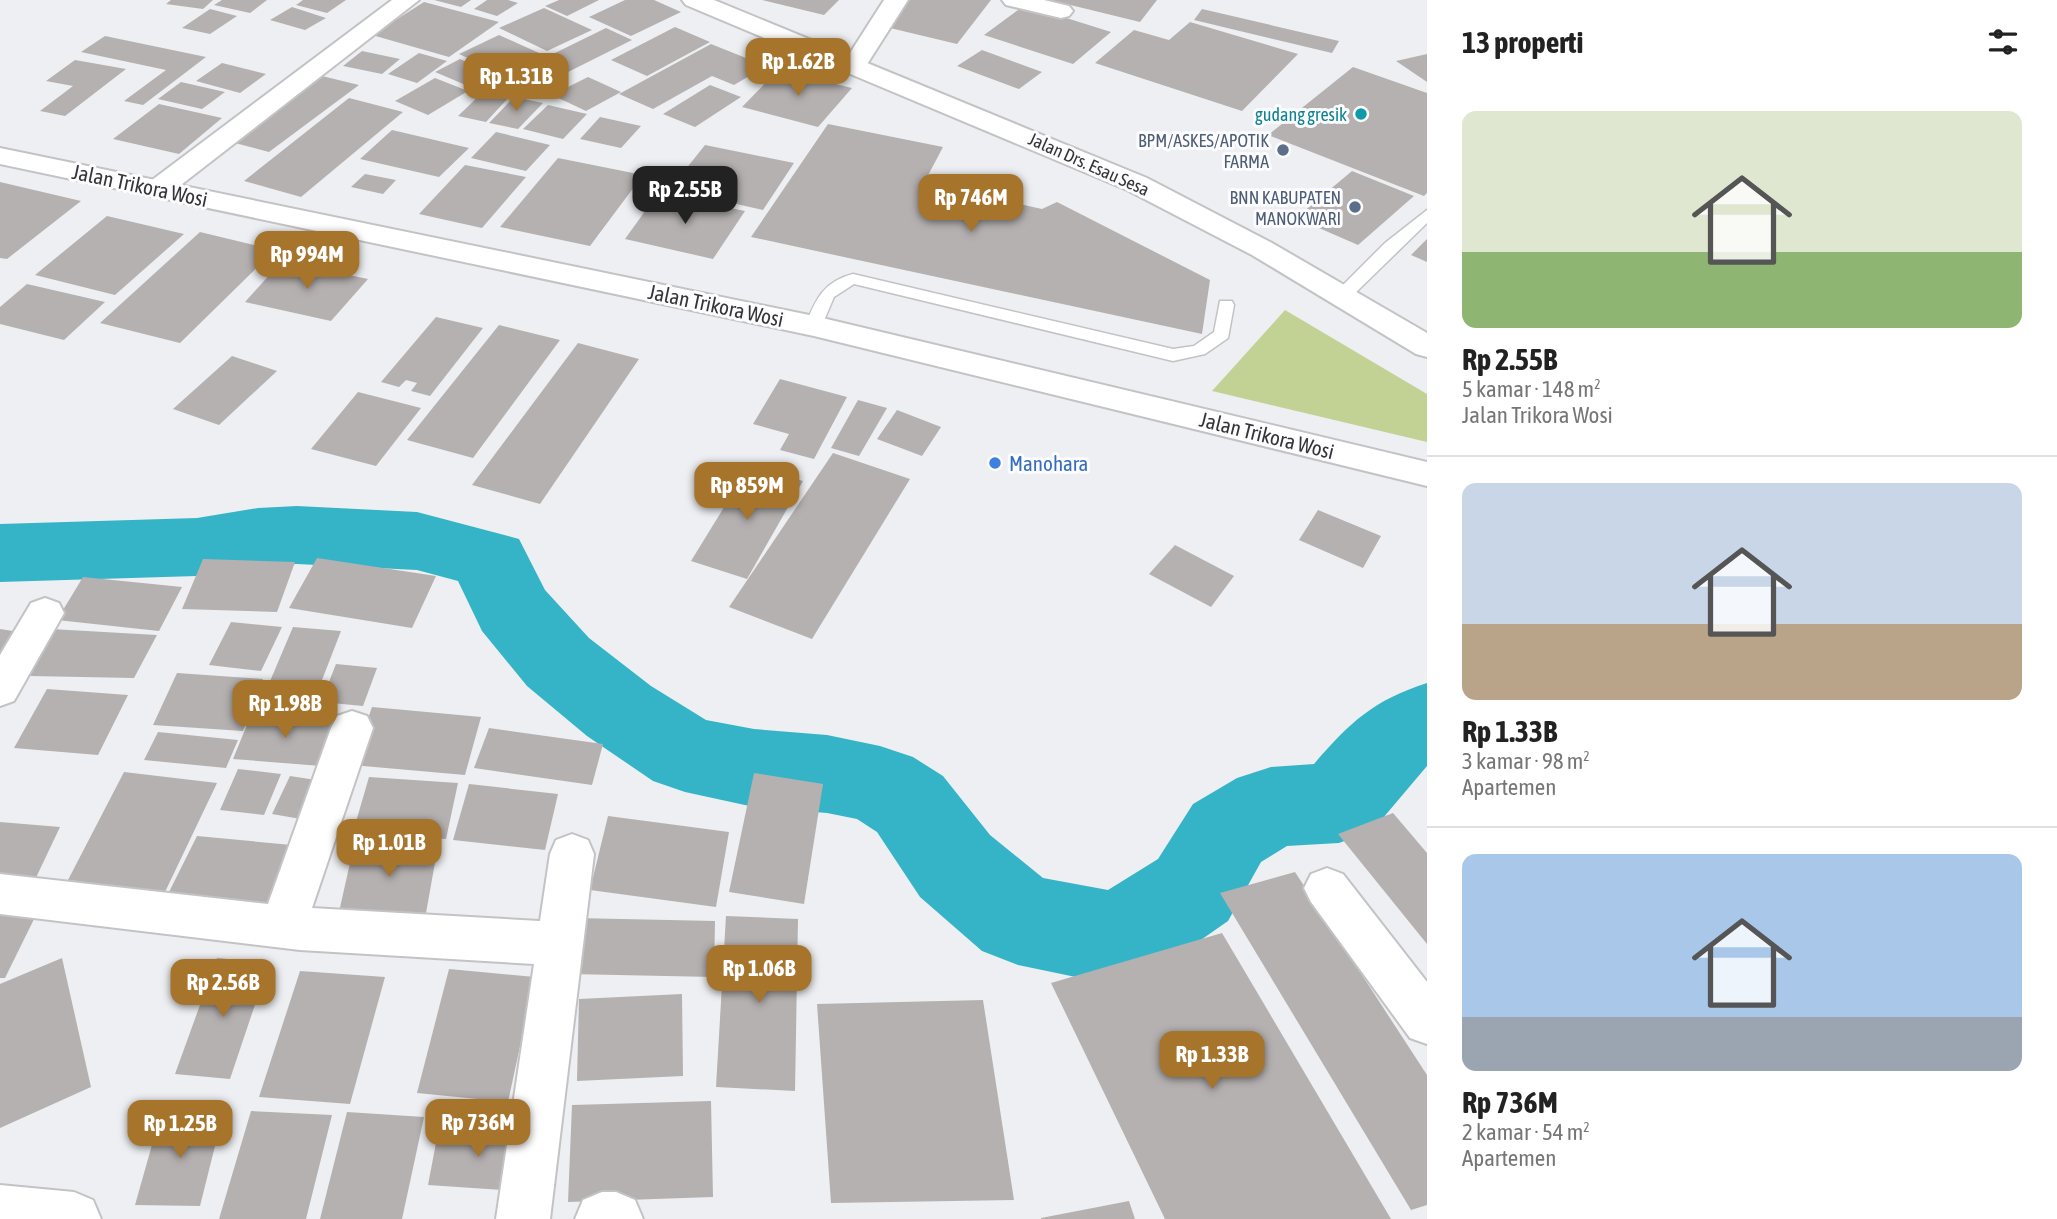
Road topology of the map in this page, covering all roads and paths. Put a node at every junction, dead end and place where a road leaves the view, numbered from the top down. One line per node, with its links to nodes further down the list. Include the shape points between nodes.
1 (407, 0): 8 (main road)
2 (694, 0): 6 (main road, Jalan Drs. Esau Sesa)
3 (896, 0): 6 (main road)
4 (1014, 0): 5 (main road)
5 (1062, 11)
6 (855, 64): 10 (main road, Jalan Drs. Esau Sesa, via 1137,184)
7 (0, 156): 8 (main road, Jalan Trikora Wosi)
8 (158, 189): 12 (main road, Jalan Trikora Wosi)
9 (1427, 215): 10 (lane)
10 (1342, 296): 13 (main road, Jalan Drs. Esau Sesa)
11 (1226, 305): 12 (lane, via 1222,334 1199,350 1173,355 853,279 829,290)
12 (814, 326): 14 (main road, Jalan Trikora Wosi)
13 (1427, 347)
14 (1427, 474)
15 (45, 613): 16 (main road)
16 (0, 690)
17 (352, 728): 21 (main road)
18 (572, 854): 22 (main road)
19 (1327, 888): 23 (main road)
20 (0, 894): 21 (main road)
21 (283, 927): 22 (main road)
22 (560, 944): 26 (main road)
23 (1427, 1021)
24 (0, 1212): 25 (main road)
25 (74, 1219)
26 (523, 1219)
27 (602, 1219): 28 (main road)
28 (617, 1219)

